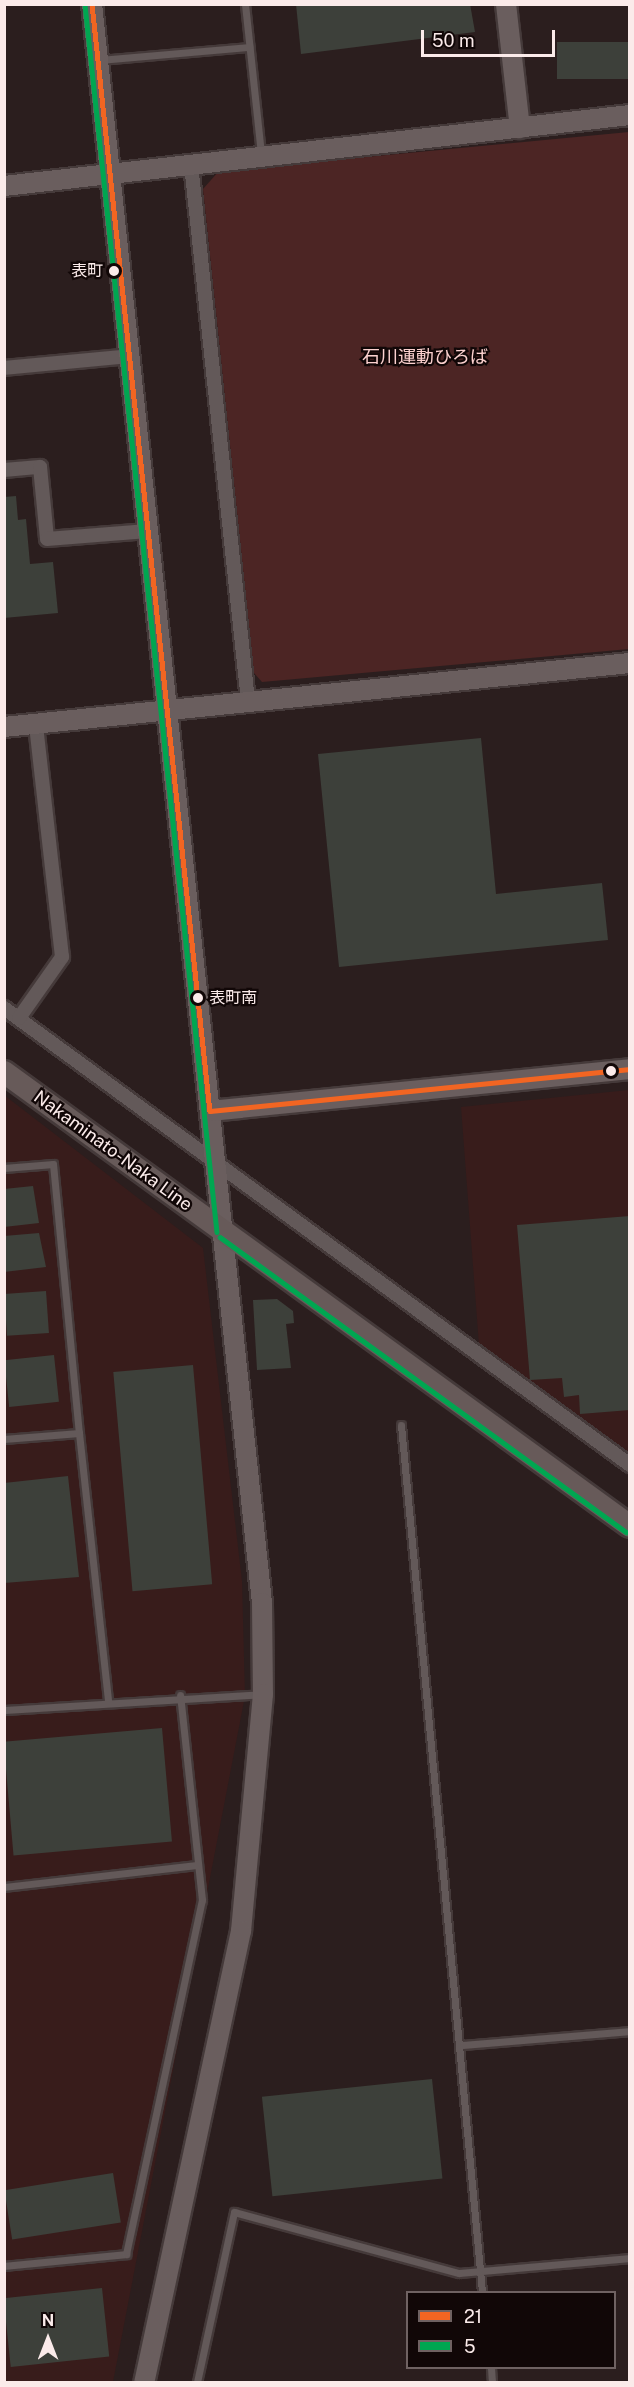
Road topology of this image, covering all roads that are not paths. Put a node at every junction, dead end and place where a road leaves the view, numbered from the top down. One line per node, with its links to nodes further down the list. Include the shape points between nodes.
1 (92, 4): 5 (street)
2 (245, 4): 4 (lane)
3 (506, 4): 7 (street)
4 (249, 47): 5 (lane); 8 (lane)
5 (98, 60): 10 (street)
6 (630, 115): 7 (street)
7 (520, 128): 8 (street)
8 (261, 157): 9 (street)
9 (191, 164): 10 (street); 17 (street)
10 (109, 175): 11 (street); 12 (street)
11 (4, 186)
12 (130, 356): 13 (street); 15 (street)
13 (4, 368)
14 (4, 470): 15 (street, via 39,467 47,539)
15 (148, 531): 18 (street)
16 (630, 663): 17 (street)
17 (248, 701): 18 (street)
18 (168, 709): 19 (street); 25 (street)
19 (36, 724): 20 (street); 22 (street, via 62,957)
20 (4, 727)
21 (4, 1008): 22 (street)
22 (19, 1018): 26 (street)
23 (630, 1069): 25 (street)
24 (4, 1072): 28 (main road, Nakaminato-Naka Line)
25 (210, 1111): 26 (street)
26 (216, 1161): 28 (street); 32 (street)
27 (4, 1168): 30 (lane, via 53,1164)
28 (224, 1231): 33 (main road, Nakaminato-Naka Line); 34 (street, via 254,1492)
29 (401, 1425): 41 (lane)
30 (79, 1433): 31 (lane); 36 (lane)
31 (4, 1439)
32 (630, 1465)
33 (630, 1526)
34 (263, 1694): 35 (lane); 46 (street, via 241,1931)
35 (180, 1695): 36 (lane); 38 (lane)
36 (108, 1701): 37 (lane)
37 (4, 1710)
38 (198, 1865): 39 (lane); 43 (lane, via 202,1900 126,2254)
39 (4, 1887)
40 (630, 2031): 41 (lane)
41 (463, 2045): 44 (lane)
42 (630, 2258): 44 (lane)
43 (4, 2266)
44 (480, 2273): 45 (lane); 47 (lane, via 459,2273 234,2212)
45 (482, 2291)
46 (144, 2382)
47 (197, 2382)

